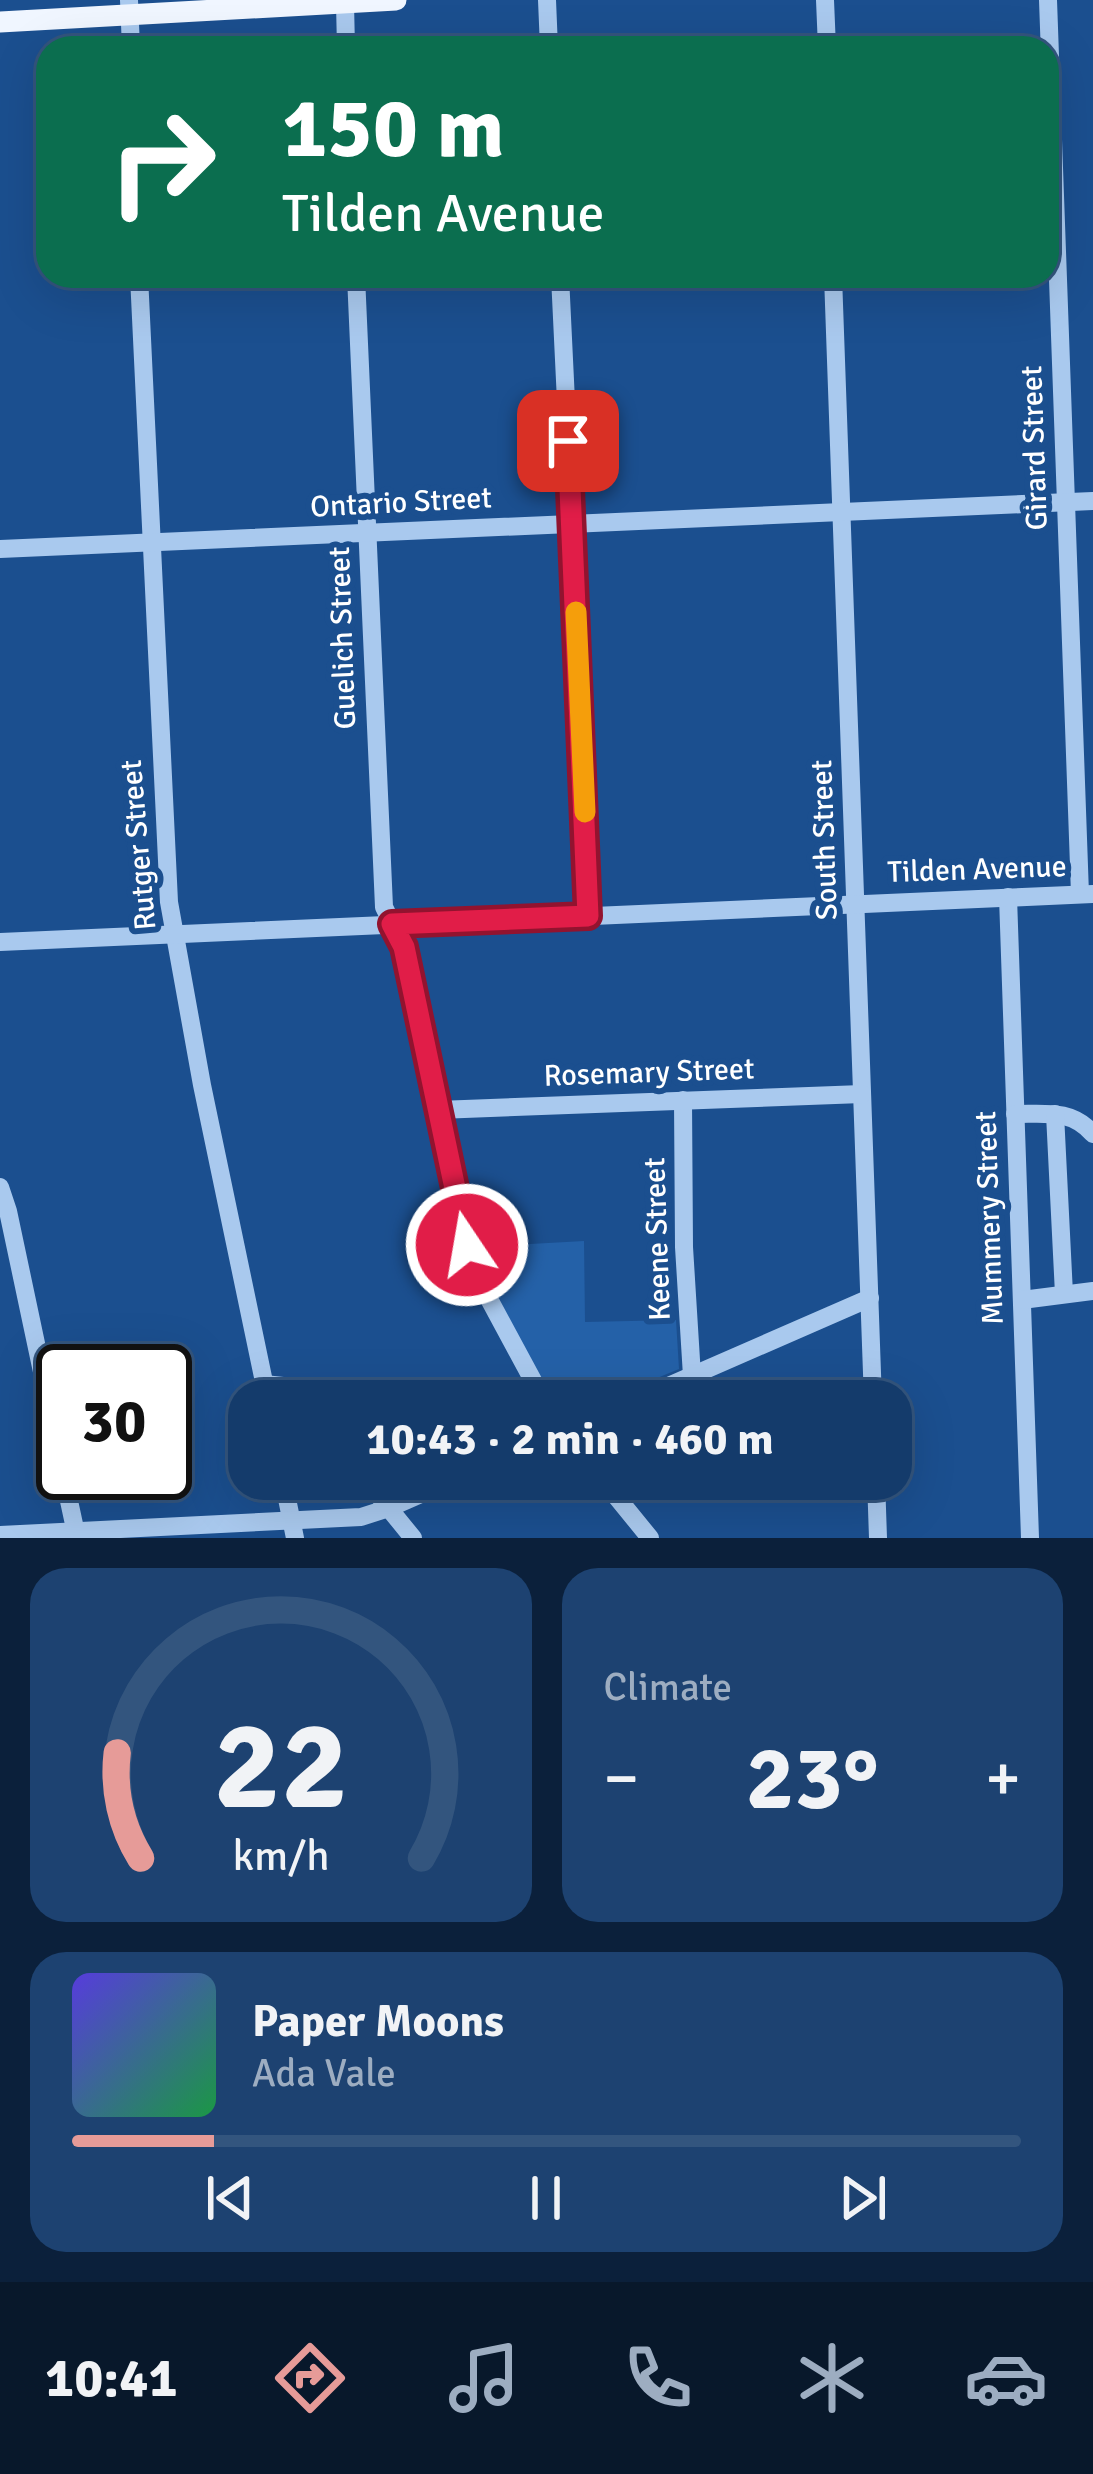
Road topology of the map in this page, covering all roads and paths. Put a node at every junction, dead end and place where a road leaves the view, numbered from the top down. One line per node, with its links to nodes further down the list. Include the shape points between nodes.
1 (396, 0): 6 (main road)
2 (547, 0): 11 (street)
3 (825, 0): 12 (street)
4 (1048, 0): 13 (street, Girard Street)
5 (309, 2): 6 (main road); 7 (main road)
6 (345, 3): 10 (street)
7 (124, 5): 8 (main road); 9 (street)
8 (0, 22)
9 (129, 36)
10 (346, 36)
11 (549, 36)
12 (826, 36)
13 (1049, 36)
14 (140, 288): 24 (street, Rutger Street)
15 (357, 288): 23 (street, Guelich Street)
16 (561, 288): 22 (street)
17 (833, 288): 21 (street, South Street)
18 (1058, 288): 20 (street, Girard Street)
19 (1093, 501): 20 (street, Ontario Street)
20 (1066, 502): 21 (street, Ontario Street); 26 (street, Girard Street)
21 (842, 512): 22 (street, Ontario Street); 28 (street, South Street)
22 (572, 524): 23 (street, Ontario Street); 29 (street)
23 (368, 533): 24 (street, Ontario Street); 30 (street, Guelich Street, via 384,907)
24 (152, 542): 25 (street, Ontario Street); 31 (street, Rutger Street)
25 (0, 549)
26 (1087, 894): 27 (street, Tilden Avenue)
27 (1008, 897): 28 (street, Tilden Avenue); 36 (street, Mummery Street)
28 (856, 904): 29 (street, Tilden Avenue); 33 (street, South Street)
29 (588, 916): 30 (street, Tilden Avenue)
30 (392, 924): 31 (street, Tilden Avenue); 35 (street, Guelich Street, via 404,947)
31 (174, 935): 32 (street, Tilden Avenue); 46 (street, Rutger Street)
32 (0, 942)
33 (862, 1094): 34 (street, Rosemary Street); 42 (street, South Street)
34 (683, 1100): 35 (street, Rosemary Street); 45 (street, Keene Street)
35 (438, 1111): 47 (street, Guelich Street, via 475,1273)
36 (1015, 1114): 37 (street); 43 (street, Mummery Street)
37 (1054, 1114): 38 (street); 41 (street)
38 (1093, 1134)
39 (0, 1187): 44 (street)
40 (1093, 1291): 41 (street)
41 (1064, 1294): 43 (street)
42 (870, 1298): 45 (street); 49 (street, South Street)
43 (1022, 1300): 62 (street, Mummery Street)
44 (36, 1344)
45 (692, 1376): 48 (street)
46 (264, 1380)
47 (533, 1380)
48 (683, 1380)
49 (872, 1380)
50 (69, 1500): 58 (street)
51 (382, 1500): 55 (street)
52 (406, 1500): 55 (street)
53 (619, 1500): 60 (street)
54 (877, 1500): 61 (street)
55 (388, 1508): 56 (street); 59 (street)
56 (293, 1529): 58 (street)
57 (0, 1535): 58 (street)
58 (76, 1535)
59 (413, 1538)
60 (650, 1538)
61 (878, 1538)
62 (1030, 1538)

